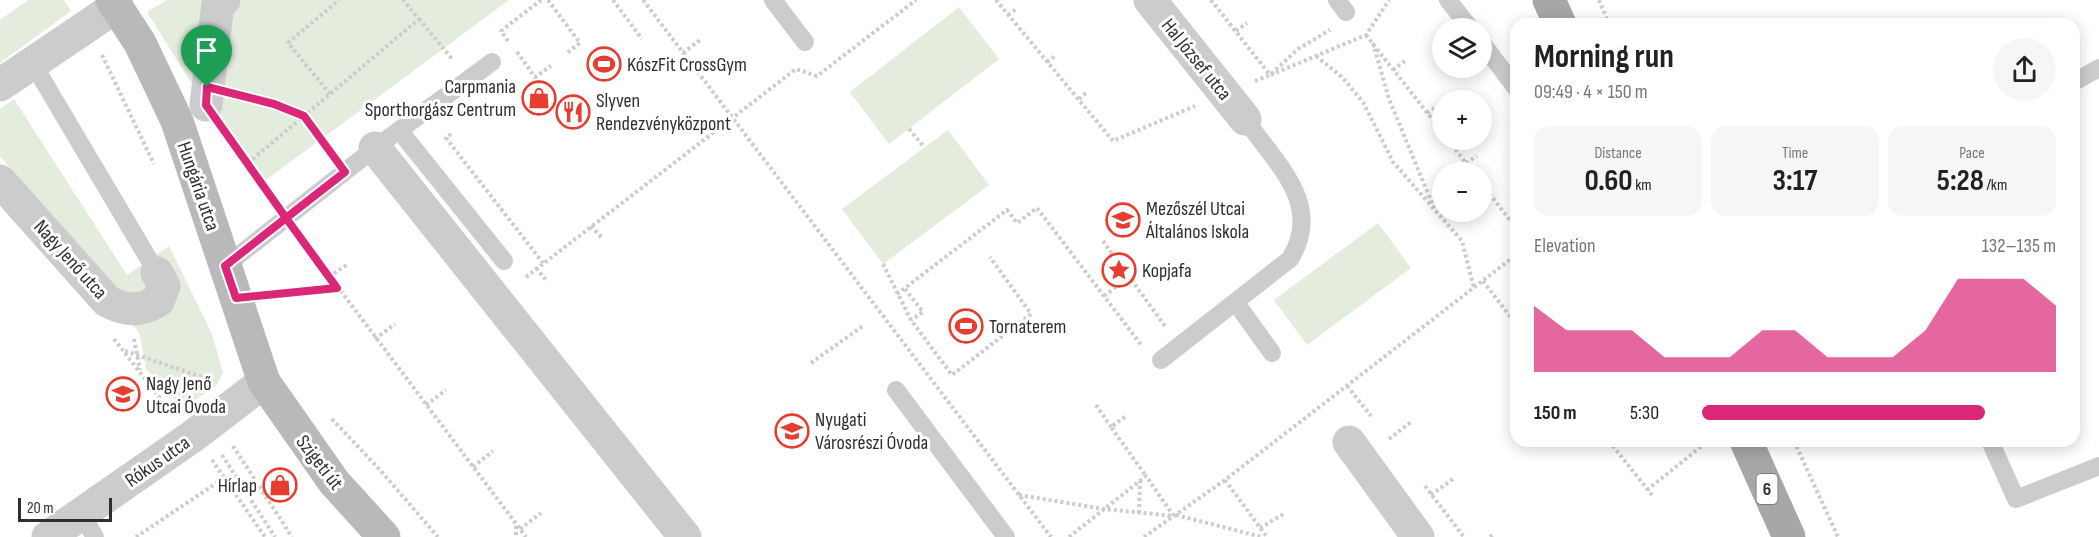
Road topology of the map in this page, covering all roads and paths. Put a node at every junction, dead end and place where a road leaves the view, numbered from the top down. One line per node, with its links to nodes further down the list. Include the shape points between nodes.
1 (339, 0): 54 (path, via 288,43)
2 (403, 0): 25 (path)
3 (541, 0): 44 (path, via 501,31 536,77)
4 (548, 0): 36 (path, via 580,43)
5 (613, 0): 31 (path)
6 (643, 0): 35 (path)
7 (773, 0): 33 (lane)
8 (916, 0): 20 (path)
9 (996, 0): 21 (path)
10 (1150, 0): 53 (street, Hal József utca)
11 (1211, 0): 29 (path)
12 (1389, 0): 30 (path)
13 (1448, 0): 22 (lane)
14 (1550, 0): 23 (main road)
15 (1599, 0): 24 (path)
16 (220, 1): 55 (street)
17 (114, 3): 27 (street); 90 (street, Hungária utca, via 140,43 177,121)
18 (1341, 6): 47 (path, via 1326,34 1298,50)
19 (1016, 9): 21 (path)
20 (900, 12)
21 (1008, 15): 43 (path)
22 (1462, 18)
23 (1558, 18)
24 (1606, 18)
25 (419, 19): 48 (path); 54 (path)
26 (1247, 23): 29 (path)
27 (86, 27): 41 (street); 65 (path)
28 (1362, 29): 30 (path)
29 (1236, 31): 47 (path)
30 (1366, 35): 34 (path); 38 (path)
31 (642, 39)
32 (700, 40): 35 (path)
33 (805, 42)
34 (1373, 43): 46 (path); 76 (path, via 1389,99)
35 (683, 52): 60 (path)
36 (567, 53)
37 (1055, 56): 43 (path)
38 (1316, 56): 47 (path); 77 (path, via 1342,77 1363,102 1393,162)
39 (1492, 57): 50 (lane)
40 (1406, 60): 46 (path)
41 (32, 62): 51 (street); 92 (lane)
42 (492, 62): 48 (lane)
43 (1047, 62): 56 (path)
44 (550, 66)
45 (2099, 68): 49 (lane)
46 (1393, 70): 58 (path)
47 (1270, 75): 53 (path)
48 (469, 78): 66 (lane)
49 (2080, 79)
50 (1510, 80)
51 (0, 85)
52 (1086, 93): 56 (path)
53 (1225, 93): 56 (path, via 1113,141); 61 (street, Hal József utca)
54 (330, 94): 59 (path)
55 (206, 96): 59 (path, via 274,104); 72 (path)
56 (1079, 99)
57 (1432, 110): 58 (path)
58 (1427, 113): 62 (path)
59 (304, 116): 72 (path); 73 (path)
60 (732, 119): 81 (path); 146 (path)
61 (1245, 119): 104 (lane, via 1298,195 1304,219 1301,241 1290,259)
62 (1432, 119)
63 (909, 129): 67 (path)
64 (451, 134): 87 (path, via 446,138)
65 (143, 139)
66 (387, 139): 73 (lane); 86 (lane); 103 (street)
67 (924, 147)
68 (1456, 150): 70 (path)
69 (1478, 156): 71 (path)
70 (1465, 162)
71 (1468, 162)
72 (248, 163): 78 (path)
73 (345, 172): 78 (lane)
74 (0, 181): 92 (street, Nagy Jenő utca, via 107,301 130,310 143,309 158,301 164,286)
75 (1492, 197): 79 (path)
76 (1432, 202)
77 (1432, 207)
78 (286, 218): 90 (lane); 93 (path)
79 (1510, 220)
80 (1445, 222): 98 (path, via 1462,241)
81 (591, 226): 82 (path); 87 (path)
82 (602, 238)
83 (1103, 241): 94 (path)
84 (990, 257): 106 (path, via 1031,314 952,375)
85 (1510, 260): 96 (path)
86 (504, 261)
87 (543, 263): 91 (path)
88 (348, 264): 93 (path)
89 (883, 264): 100 (path)
90 (225, 266): 102 (street, Hungária utca)
91 (536, 268): 95 (path); 103 (path)
92 (157, 273)
93 (329, 277): 97 (path)
94 (1129, 277): 101 (path); 112 (path)
95 (546, 280)
96 (1483, 281): 98 (path); 105 (path)
97 (337, 288): 102 (path); 111 (path)
98 (1473, 288): 143 (path)
99 (904, 289): 100 (path); 101 (path, via 1007,210 1017,223 1037,208); 106 (path, via 923,312)
100 (897, 294): 106 (path)
101 (1104, 296): 116 (path)
102 (236, 298): 120 (street, Hungária utca)
103 (497, 300): 167 (street)
104 (1236, 303): 112 (lane); 114 (lane)
105 (1510, 316)
106 (911, 320)
107 (394, 324): 111 (path)
108 (864, 324): 117 (path)
109 (132, 330): 115 (path)
110 (111, 335): 113 (path)
111 (375, 339): 123 (path)
112 (1180, 345): 116 (lane)
113 (124, 351): 115 (path); 118 (path)
114 (1272, 353)
115 (139, 355): 118 (path); 119 (path)
116 (1154, 356)
117 (811, 363)
118 (140, 371): 131 (path, via 182,428)
119 (216, 381)
120 (264, 382): 131 (street, Rókus utca); 163 (street, Szigeti út, via 334,482)
121 (446, 390): 123 (path)
122 (896, 390): 168 (lane)
123 (426, 405): 139 (path)
124 (1096, 405): 128 (path)
125 (326, 415): 164 (path)
126 (1125, 417): 128 (path)
127 (1411, 422): 129 (path)
128 (1111, 427): 141 (path)
129 (1389, 440)
130 (1349, 442): 174 (street)
131 (207, 444): 155 (street, Rókus utca); 161 (path)
132 (232, 444): 162 (path)
133 (1613, 447): 145 (path)
134 (1700, 447): 145 (path)
135 (1749, 447): 175 (main road, 6)
136 (1797, 447): 176 (path)
137 (1993, 447): 140 (lane, via 2016,499)
138 (493, 451): 139 (path)
139 (473, 466): 154 (path)
140 (2099, 466)
141 (1146, 476): 144 (path); 153 (path)
142 (1453, 478): 147 (path)
143 (1225, 480): 153 (path); 156 (path)
144 (1140, 481): 149 (path); 151 (path)
145 (1647, 489): 148 (path)
146 (1018, 495): 149 (path); 169 (path)
147 (1431, 495)
148 (1652, 495)
149 (1104, 510): 151 (path); 170 (path)
150 (541, 513): 157 (path)
151 (1139, 513): 153 (path)
152 (1285, 513): 156 (path)
153 (1175, 515): 171 (path); 172 (path)
154 (516, 524): 157 (path); 165 (path)
155 (88, 526): 158 (street, Rókus utca)
156 (1260, 528): 173 (path)
157 (520, 529): 166 (path)
158 (48, 537)
159 (136, 537): 160 (path, via 223,476)
160 (265, 537)
161 (275, 537)
162 (292, 537)
163 (384, 537)
164 (438, 537)
165 (516, 537)
166 (526, 537)
167 (685, 537)
168 (1006, 537)
169 (1051, 537)
170 (1069, 537)
171 (1144, 537)
172 (1262, 537)
173 (1267, 537)
174 (1418, 537)
175 (1789, 537)
176 (1838, 537)

